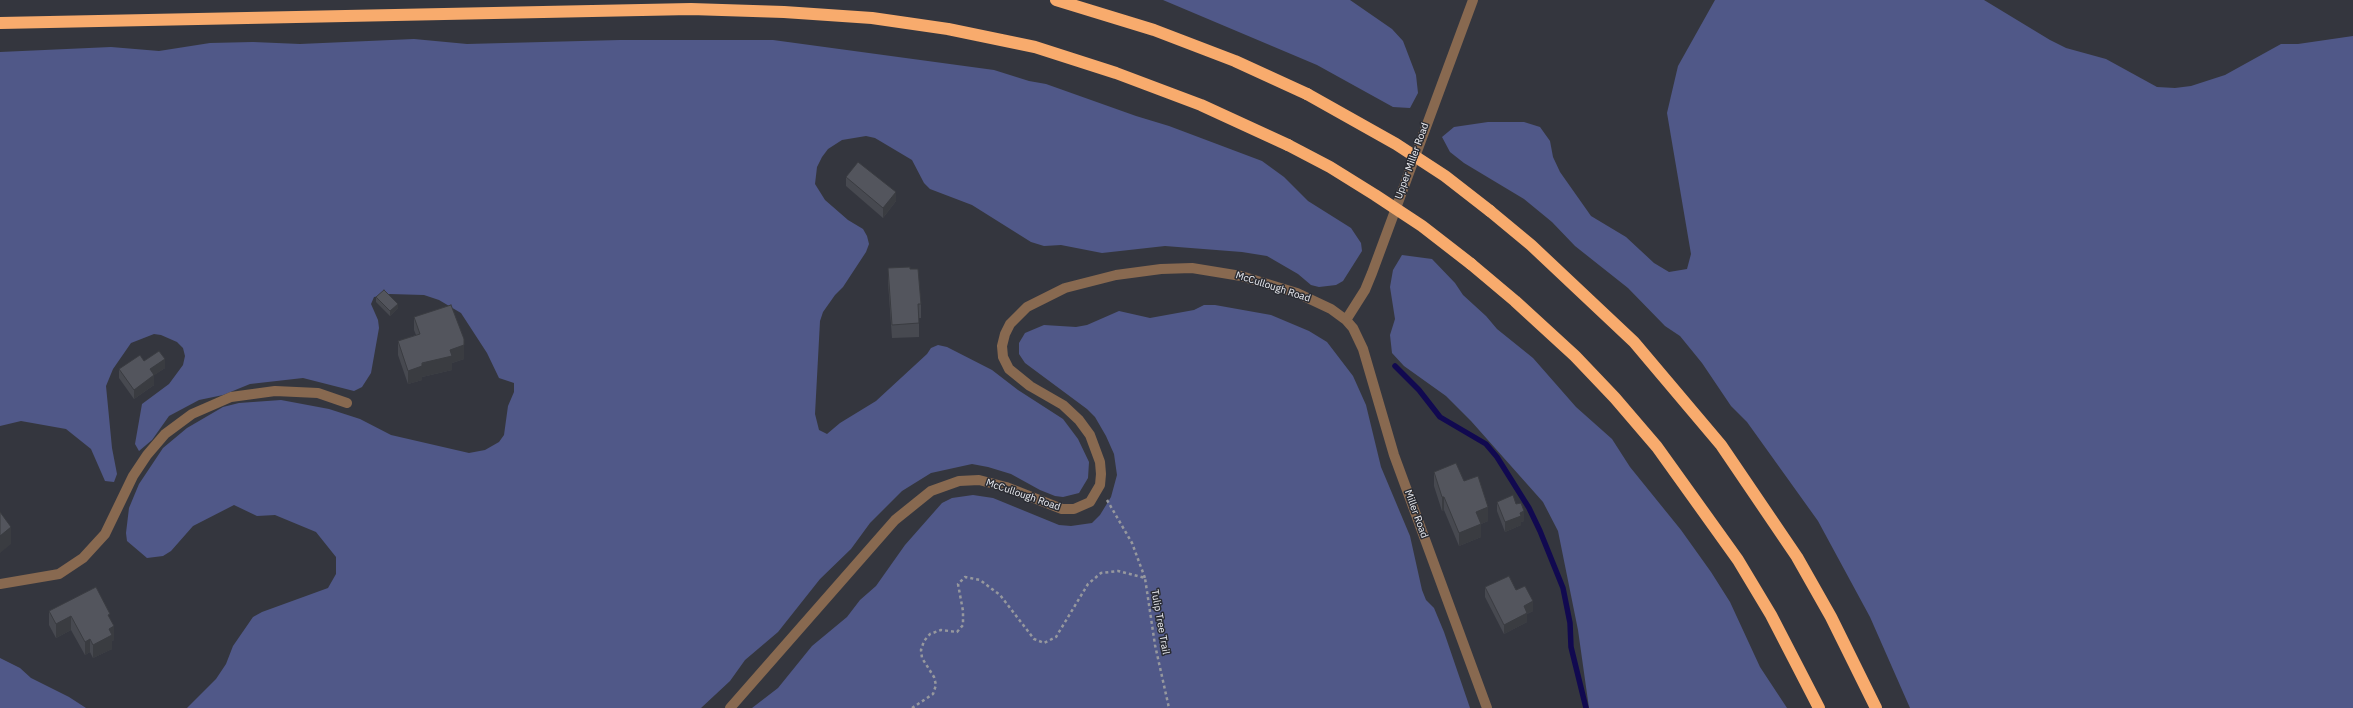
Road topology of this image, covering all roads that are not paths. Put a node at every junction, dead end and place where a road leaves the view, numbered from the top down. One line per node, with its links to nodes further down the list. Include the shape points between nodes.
1 (1056, 0): 10 (highway, bridge, via 1154,30 1307,94 1396,144 1445,176 1532,245 1628,337 1721,445 1797,557 1831,617)
2 (1473, 0): 4 (street, Upper Miller Road, via 1372,273 1365,290)
3 (0, 23): 9 (highway, bridge, via 684,9 872,18 948,29 1035,48 1116,73 1201,105 1330,167 1422,226 1515,301 1575,356 1657,447 1738,560 1771,615)
4 (1346, 320): 7 (street, McCullough Road, via 1318,302 1291,291 1241,276 1192,268 1140,272 1091,281 1065,288 1027,308 1010,324 1005,334 1003,358 1018,378 1062,405 1079,420 1090,435 1102,474 1096,494 1083,506 1062,509 1006,487 979,480 958,481 931,491 912,504 890,526); 8 (street, Miller Road, via 1363,349 1394,455)
5 (347, 403): 6 (street, via 318,393 275,390 231,397 192,414 165,434 147,455 133,476 105,534 83,558 59,574)
6 (0, 584)
7 (730, 708)
8 (1487, 708)
9 (1819, 708)
10 (1876, 708)

